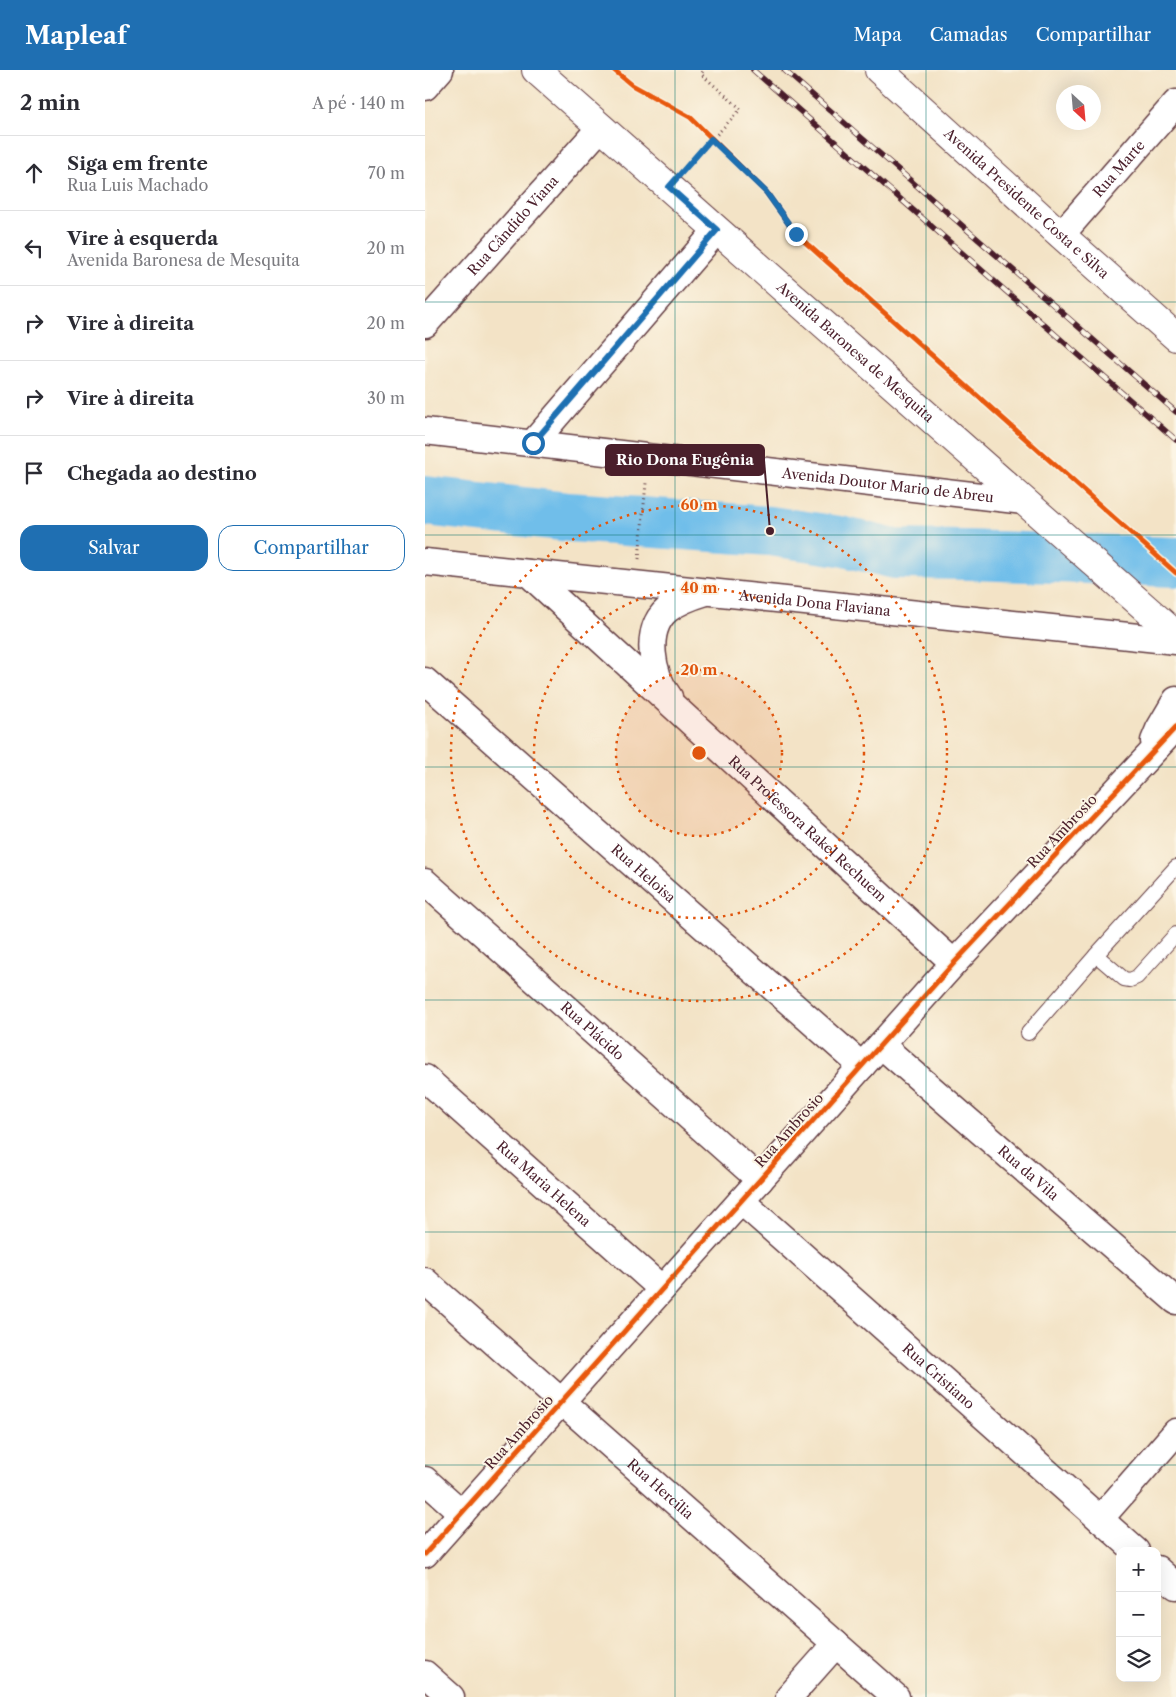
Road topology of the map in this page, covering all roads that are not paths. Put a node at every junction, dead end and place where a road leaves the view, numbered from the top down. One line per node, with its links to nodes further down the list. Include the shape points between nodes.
1 (440, 70): 4 (street)
2 (536, 70): 6 (main road, Avenida Baronesa de Mesquita)
3 (879, 70): 8 (main road, Avenida Presidente Costa e Silva)
4 (425, 87)
5 (1176, 103): 8 (street, Rua Marte)
6 (601, 127): 7 (main road, Avenida Baronesa de Mesquita); 9 (street, Rua Cândido Viana)
7 (717, 230): 12 (street); 13 (main road, Avenida Baronesa de Mesquita)
8 (1061, 235): 10 (main road, Avenida Presidente Costa e Silva)
9 (425, 324)
10 (1176, 336)
11 (425, 431): 12 (street, Avenida Doutor Mario de Abreu)
12 (533, 443): 13 (street, Avenida Doutor Mario de Abreu)
13 (1024, 501): 17 (main road, Avenida Baronesa de Mesquita)
14 (425, 562): 15 (street, Avenida Dona Flaviana)
15 (528, 573): 16 (street, Avenida Dona Flaviana); 21 (street, Rua Professora Rakel Rechuem)
16 (706, 592): 18 (street, Avenida Dona Flaviana); 21 (street, via 685,599 666,611 656,627 652,646 658,674 667,694)
17 (1176, 635)
18 (1176, 641)
19 (425, 680): 31 (street, Rua Heloisa)
20 (1176, 700): 23 (street, Rua Ambrosio, via 1159,728)
21 (684, 716): 28 (street, Rua Professora Rakel Rechuem)
22 (1176, 727): 23 (street, Rua Ambrosio)
23 (1150, 754): 28 (street, Rua Ambrosio)
24 (1176, 867): 27 (lane)
25 (425, 882): 33 (street, Rua Plácido)
26 (1176, 934): 27 (lane, via 1137,977 1130,980 1124,979)
27 (1097, 955): 29 (lane)
28 (954, 963): 30 (street, Rua Ambrosio)
29 (1028, 1033)
30 (881, 1045): 31 (street, Rua Ambrosio); 37 (street, Rua da Vila)
31 (861, 1066): 33 (street, Rua Ambrosio)
32 (425, 1078): 36 (street, Rua Maria Helena)
33 (760, 1180): 34 (street, Rua Ambrosio)
34 (741, 1201): 36 (street, Rua Ambrosio); 42 (street, Rua Cristiano)
35 (425, 1281): 38 (street, Rua Hercília)
36 (662, 1289): 38 (street, Rua Ambrosio)
37 (1176, 1301)
38 (561, 1401): 41 (street, Rua Ambrosio); 47 (street, Rua Hercília)
39 (1176, 1432): 42 (street)
40 (425, 1480): 41 (street)
41 (462, 1513): 44 (street, Rua Ambrosio)
42 (1100, 1518): 43 (street, Rua Cristiano)
43 (1133, 1547)
44 (425, 1554)
45 (1161, 1573): 46 (street)
46 (1176, 1586)
47 (836, 1644): 50 (street); 51 (street, Rua Hercília)
48 (425, 1674): 49 (street)
49 (451, 1697)
50 (789, 1697)
51 (896, 1697)

